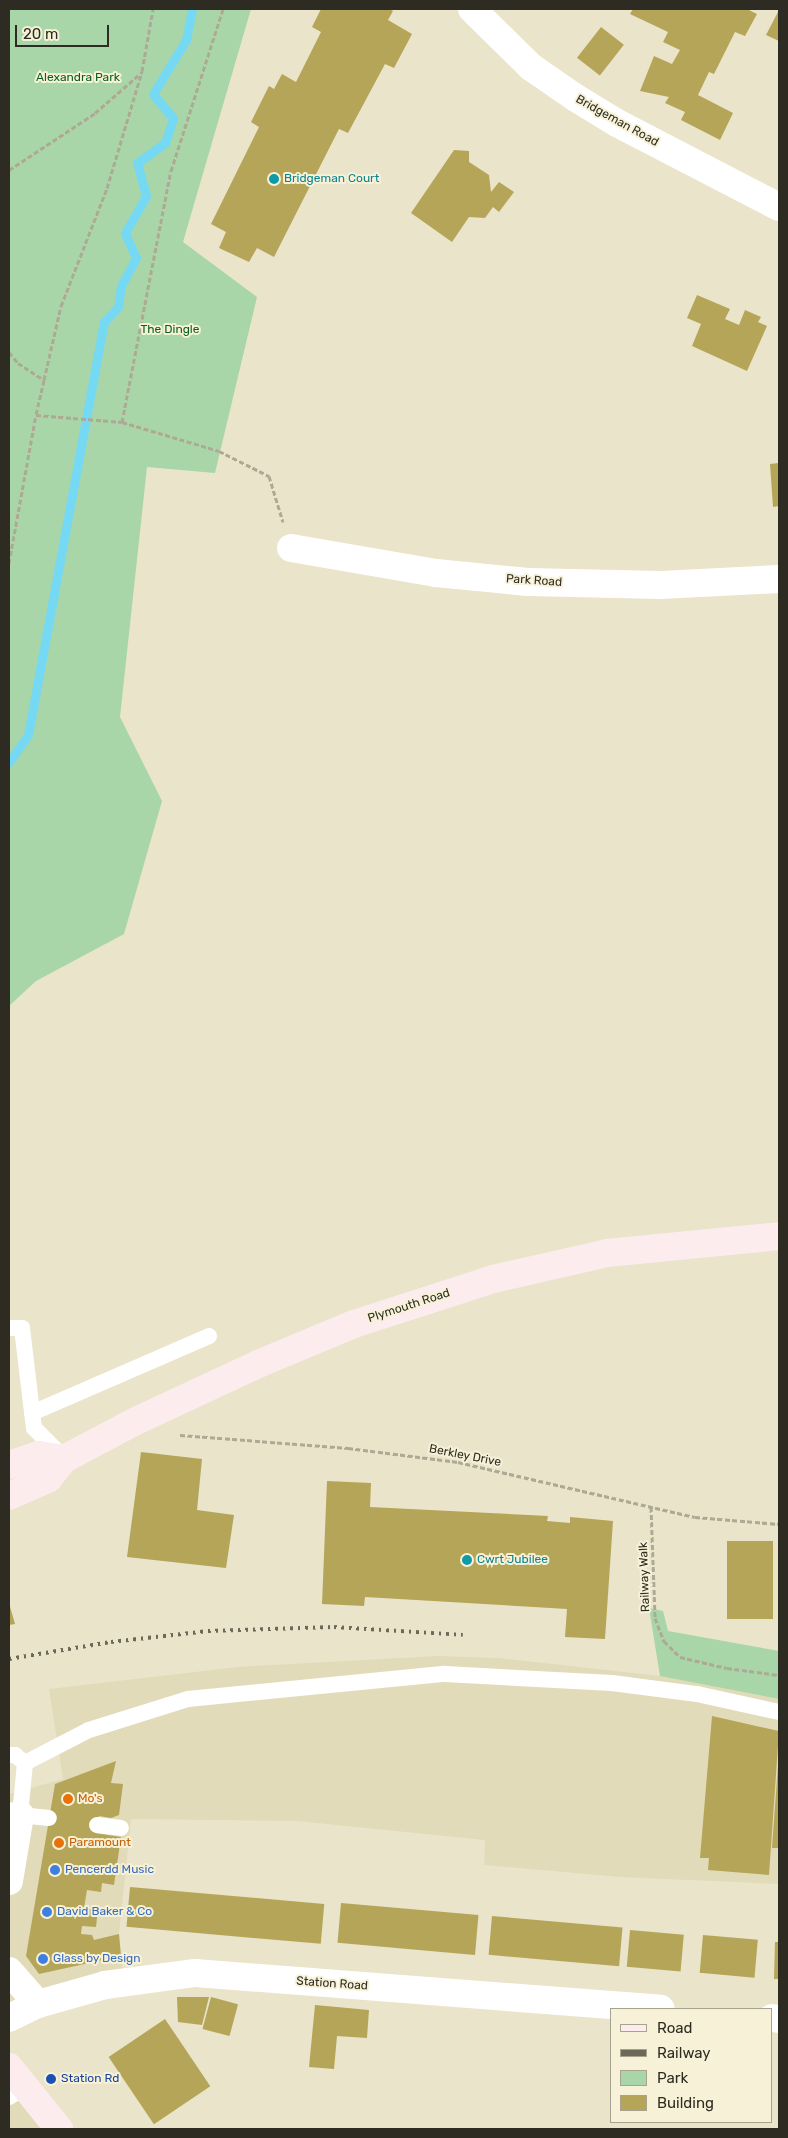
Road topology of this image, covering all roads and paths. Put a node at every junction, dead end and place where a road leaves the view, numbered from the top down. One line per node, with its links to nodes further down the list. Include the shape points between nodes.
1 (153, 9): 4 (path)
2 (223, 9): 10 (path, via 171,171)
3 (472, 9): 6 (street, Bridgeman Road, via 531,67 576,98 616,123)
4 (142, 71): 5 (path, via 95,113); 8 (path, via 107,188 61,306)
5 (9, 170)
6 (779, 207)
7 (9, 352): 8 (path, via 18,363)
8 (44, 380): 9 (path)
9 (36, 414): 10 (path); 12 (path)
10 (122, 422): 11 (path, via 219,451 269,476)
11 (291, 548): 13 (street, Park Road, via 436,573 528,582 662,585)
12 (9, 563)
13 (779, 580)
14 (779, 1236): 18 (street, Plymouth Road, via 608,1253 493,1279 354,1324)
15 (9, 1328): 17 (lane, via 22,1328)
16 (209, 1336): 17 (lane)
17 (32, 1413): 19 (lane, via 34,1428)
18 (151, 1414): 19 (street, Plymouth Road); 22 (path, Berkley Drive, via 176,1434 348,1448 458,1462)
19 (64, 1459): 20 (street, via 38,1455); 21 (street, Plymouth Road, via 48,1478)
20 (9, 1464)
21 (9, 1496)
22 (651, 1507): 23 (path, Berkley Drive, via 695,1517); 24 (path, Railway Walk, via 655,1618 664,1641 680,1657)
23 (779, 1524)
24 (779, 1675)
25 (779, 1712): 27 (lane, via 697,1694 612,1683 445,1674 188,1699 89,1730)
26 (9, 1755): 27 (lane, via 15,1755)
27 (25, 1764): 28 (lane)
28 (15, 1816): 29 (lane); 32 (street)
29 (50, 1818)
30 (97, 1825): 31 (lane)
31 (121, 1828)
32 (9, 1881)
33 (9, 1970): 34 (street)
34 (38, 2004): 35 (street, Station Road, via 105,1985 195,1974); 36 (street, Station Road)
35 (648, 2008)
36 (9, 2018)
37 (9, 2066): 38 (street)
38 (18, 2092): 39 (street)
39 (59, 2129)

